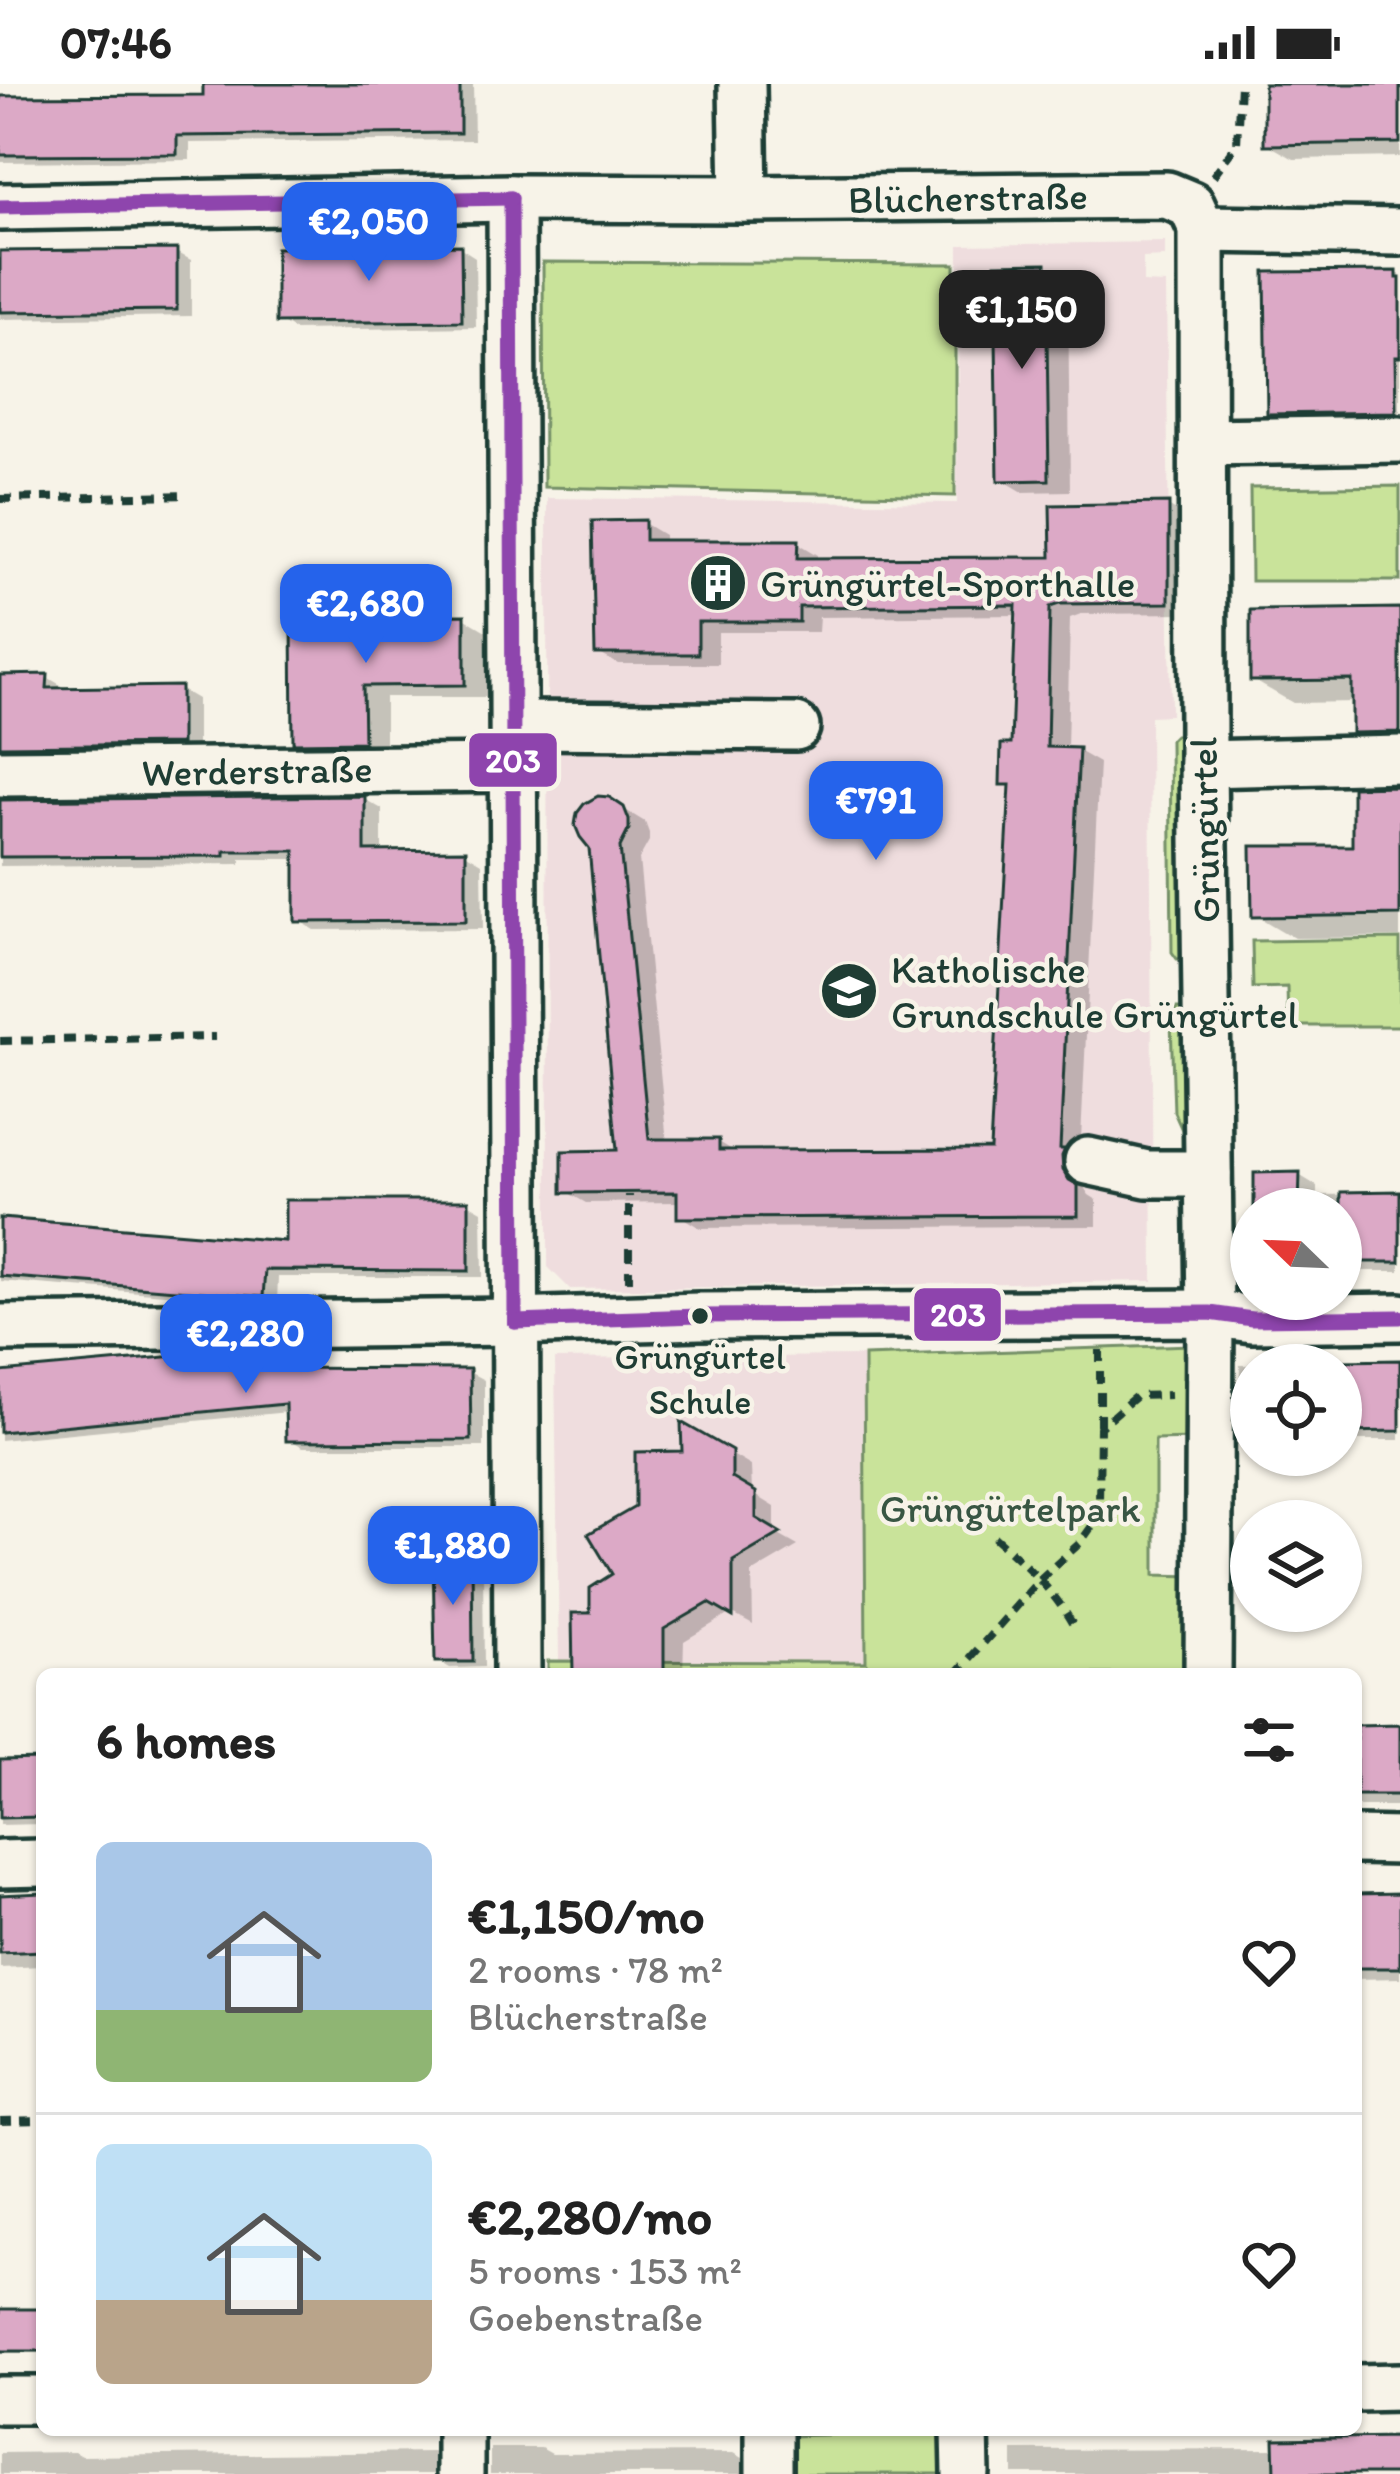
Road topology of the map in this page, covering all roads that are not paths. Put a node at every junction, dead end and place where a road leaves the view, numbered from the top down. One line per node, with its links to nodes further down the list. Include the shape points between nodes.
1 (742, 84): 3 (street)
2 (512, 198): 3 (street, Blücherstraße); 4 (street, Blücherstraße); 10 (street)
3 (744, 199): 5 (street, Blücherstraße, via 1167,195)
4 (0, 207)
5 (1197, 217): 6 (street, Blücherstraße); 8 (street, Grüngürtel)
6 (1400, 232)
7 (1400, 439): 8 (street)
8 (1202, 442): 12 (street, Grüngürtel)
9 (796, 727): 10 (street, Werderstraße)
10 (514, 747): 13 (street, Werderstraße); 18 (street)
11 (1400, 759): 12 (street)
12 (1203, 764): 15 (street, Grüngürtel)
13 (0, 773)
14 (1088, 1161): 15 (street, via 1147,1174)
15 (1208, 1174): 16 (street, Grüngürtel)
16 (1210, 1313): 17 (street); 18 (street); 21 (street, Grüngürtel)
17 (1400, 1316)
18 (515, 1322): 19 (street); 20 (street)
19 (0, 1328)
20 (517, 1668)
21 (1208, 1668)
22 (1362, 1840): 23 (street)
23 (1400, 1841)
24 (36, 1863): 25 (street)
25 (0, 1864)
26 (1400, 2387): 27 (street)
27 (1362, 2388)
28 (36, 2399): 29 (street)
29 (0, 2400)
30 (460, 2436): 33 (street)
31 (769, 2436): 34 (street)
32 (965, 2436): 35 (street)
33 (460, 2474)
34 (769, 2474)
35 (967, 2474)

